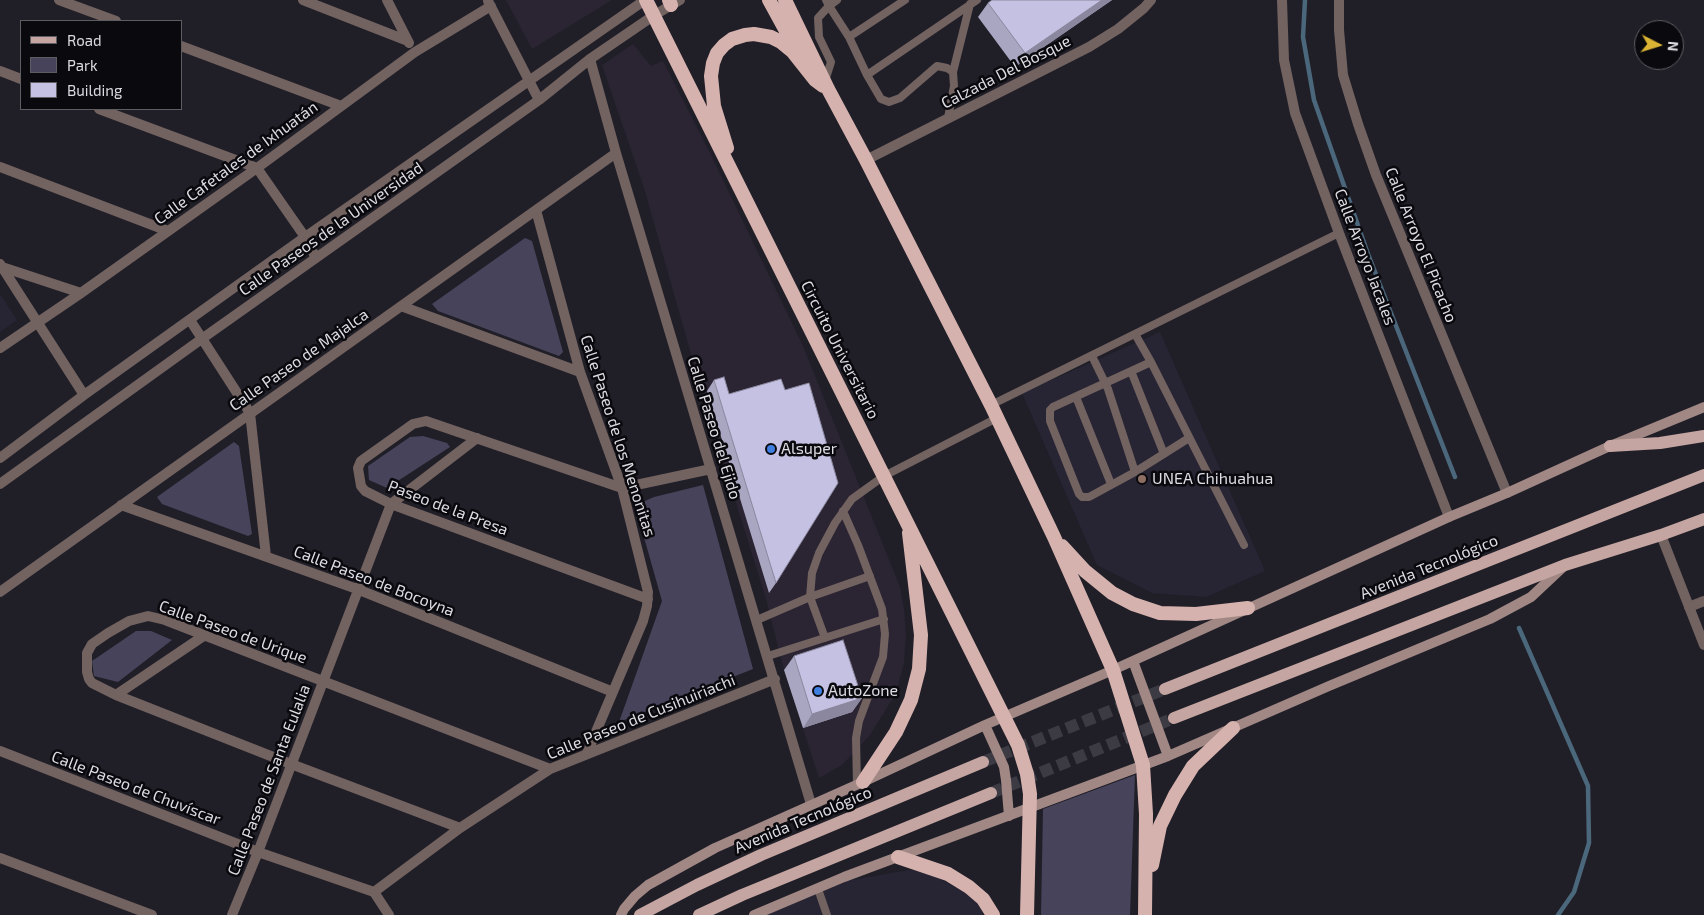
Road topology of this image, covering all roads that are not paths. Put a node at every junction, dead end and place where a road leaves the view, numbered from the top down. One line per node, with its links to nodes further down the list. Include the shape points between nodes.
1 (60, 0): 17 (street)
2 (303, 0): 19 (street)
3 (387, 0): 19 (street)
4 (645, 0): 16 (highway, Circuito Universitario); 28 (street, Calle Paseos de la Universidad)
5 (769, 0): 23 (highway)
6 (785, 0): 29 (highway)
7 (837, 0): 15 (lane)
8 (905, 0): 18 (lane)
9 (1151, 0): 33 (street, Calzada Del Bosque, via 1118,29 1090,47)
10 (1282, 0): 41 (street, Calle Arroyo Jacales, via 1284,60 1295,113)
11 (1339, 0): 75 (street, Calle Arroyo El Picacho, via 1343,75 1358,124)
12 (673, 2): 16 (street, Calle Paseos de la Universidad)
13 (974, 2): 25 (lane); 26 (lane)
14 (489, 3): 21 (street, Calle Cafetales de Ixhuatán); 28 (street)
15 (828, 3): 18 (lane); 29 (lane, via 818,18 818,37 831,62)
16 (653, 16): 22 (street, Calle Paseos de la Universidad); 38 (highway, Circuito Universitario)
17 (113, 20)
18 (849, 37): 26 (lane)
19 (408, 41): 21 (street)
20 (182, 46): 31 (street)
21 (415, 52): 31 (street, Calle Cafetales de Ixhuatán)
22 (590, 60): 30 (street, Calle Paseos de la Universidad); 34 (street, Calle Paseo del Ejido)
23 (803, 62): 29 (highway, via 815,80); 38 (highway, via 781,42 754,34 732,39 717,53 711,76 714,106)
24 (0, 71): 27 (street)
25 (954, 72): 26 (lane, via 937,66 900,98 889,102 881,99); 33 (lane)
26 (867, 75)
27 (20, 79)
28 (529, 80): 30 (street); 42 (street, Calle Paseos de la Universidad)
29 (826, 85): 35 (highway)
30 (539, 100): 43 (street, Calle Paseos de la Universidad)
31 (341, 106): 37 (street, Calle Cafetales de Ixhuatán)
32 (102, 110): 37 (street)
33 (948, 118): 35 (street, Calzada Del Bosque)
34 (616, 153): 39 (street, Calle Paseo de Majalca); 68 (street, Calle Paseo del Ejido)
35 (866, 160): 60 (highway)
36 (0, 167): 40 (street)
37 (256, 168): 40 (street, Calle Cafetales de Ixhuatán); 42 (street)
38 (743, 194): 71 (highway, Circuito Universitario)
39 (536, 210): 46 (street, Calle Paseo de Majalca); 55 (street, Calle Paseo de los Menonitas)
40 (168, 231): 45 (street, Calle Cafetales de Ixhuatán)
41 (1339, 233): 49 (lane); 79 (street, Calle Arroyo Jacales)
42 (305, 238): 43 (street); 47 (street, Calle Paseos de la Universidad)
43 (316, 258): 50 (street, Calle Paseos de la Universidad)
44 (1, 266): 45 (street); 48 (street)
45 (81, 293): 48 (street, Calle Cafetales de Ixhuatán)
46 (401, 306): 55 (street); 61 (street, Calle Paseo de Majalca)
47 (190, 320): 50 (street); 57 (street, Calle Paseos de la Universidad)
48 (37, 323): 51 (street, Calle Cafetales de Ixhuatán); 57 (street)
49 (1135, 334): 52 (lane); 53 (lane)
50 (203, 338): 61 (street); 72 (street, Calle Paseos de la Universidad)
51 (0, 348)
52 (1092, 356): 56 (lane); 60 (lane)
53 (1150, 362): 54 (lane); 64 (lane)
54 (1131, 371): 56 (lane); 66 (lane)
55 (580, 372): 74 (street, Calle Paseo de los Menonitas)
56 (1105, 383): 58 (lane); 69 (lane)
57 (84, 395): 67 (street, Calle Paseos de la Universidad)
58 (1076, 397): 73 (lane); 73 (lane, via 1053,407 1049,416 1079,494 1089,497)
59 (1704, 407): 65 (main road)
60 (994, 412): 71 (lane); 83 (highway)
61 (250, 413): 77 (street, Calle Paseo de Majalca); 85 (street)
62 (1704, 436): 65 (main road)
63 (477, 438): 74 (street, Paseo de la Presa); 76 (street); 76 (street, Paseo de la Presa, via 426,421 413,424 361,460 358,468 361,486)
64 (1189, 438): 66 (lane); 84 (lane)
65 (1610, 446): 75 (main road)
66 (1164, 454): 69 (lane)
67 (0, 458)
68 (711, 469): 74 (street); 96 (street, Calle Paseo del Ejido)
69 (1135, 472): 73 (lane)
70 (1704, 475): 105 (main road, Avenida Tecnológico)
71 (884, 476): 78 (lane, via 852,499); 81 (highway, Circuito Universitario)
72 (0, 484)
73 (1111, 484)
74 (622, 488): 91 (street, Calle Paseo de los Menonitas, via 646,578)
75 (1507, 494): 79 (main road)
76 (391, 504): 88 (street, Calle Paseo de Santa Eulalia); 91 (street, Paseo de la Presa)
77 (121, 505): 85 (street, Calle Paseo de Bocoyna); 89 (street, Calle Paseo de Majalca)
78 (843, 511): 87 (lane); 90 (lane, via 819,553 812,573)
79 (1449, 517): 94 (main road)
80 (1704, 519): 82 (main road)
81 (907, 523): 108 (highway, Circuito Universitario); 119 (highway, via 921,634 919,669 911,700 896,732)
82 (1661, 535): 86 (main road); 93 (street)
83 (1054, 537): 94 (highway, via 1098,582 1133,604 1160,612 1196,614); 102 (highway)
84 (1244, 545)
85 (266, 556): 88 (street, Calle Paseo de Bocoyna)
86 (1565, 566): 109 (main road); 111 (main road, via 1531,597 1490,619)
87 (870, 576): 90 (lane); 95 (lane)
88 (357, 588): 104 (street, Calle Paseo de Santa Eulalia); 106 (street, Calle Paseo de Bocoyna)
89 (0, 592)
90 (810, 598): 96 (lane); 98 (lane)
91 (648, 599): 106 (street, Calle Paseo de los Menonitas, via 643,621)
92 (1704, 602): 93 (street)
93 (1689, 607): 99 (street)
94 (1248, 608): 101 (main road)
95 (884, 619): 98 (lane); 119 (lane, via 883,657 859,721 856,738)
96 (757, 620): 100 (street, Calle Paseo del Ejido)
97 (205, 636): 104 (street, Calle Paseo de Urique); 107 (street); 107 (street, Calle Paseo de Urique, via 148,616 128,621 108,632 92,644 87,653 86,672 92,683)
98 (825, 638): 100 (lane)
99 (1704, 645)
100 (768, 656): 103 (street, Calle Paseo del Ejido)
101 (1133, 661): 102 (main road); 114 (main road)
102 (1113, 670): 108 (main road); 117 (highway)
103 (775, 679): 113 (street, Calle Paseo de Cusihuiriachi); 121 (street, Calle Paseo del Ejido)
104 (323, 680): 116 (street, Calle Paseo de Santa Eulalia); 118 (street, Calle Paseo de Urique)
105 (1165, 689)
106 (613, 692): 113 (street, Calle Paseo de los Menonitas)
107 (116, 695): 116 (street, Calle Paseo de Urique)
108 (1004, 716): 110 (main road); 122 (highway, Circuito Universitario, via 1022,757)
109 (1174, 718)
110 (985, 724): 119 (main road); 123 (main road, via 1004,767)
111 (1233, 728): 114 (main road); 130 (highway, via 1193,766 1175,795 1160,826)
112 (0, 751): 125 (street, Calle Paseo de Chuvíscar)
113 (587, 754): 118 (street, Calle Paseo de Cusihuiriachi)
114 (1168, 756): 117 (main road)
115 (983, 762): 135 (main road, Avenida Tecnológico, via 761,855)
116 (291, 764): 124 (street, Calle Paseo de Urique); 125 (street, Calle Paseo de Santa Eulalia)
117 (1143, 765): 122 (main road); 130 (highway)
118 (550, 768): 124 (street, Calle Paseo de Cusihuiriachi)
119 (860, 784): 121 (main road)
120 (991, 793): 136 (main road, via 742,894)
121 (811, 804): 134 (main road, via 715,848 648,885)
122 (1030, 807): 123 (main road); 140 (highway, Circuito Universitario)
123 (1009, 816): 126 (main road)
124 (460, 828): 129 (street, Calle Paseo de Cusihuiriachi)
125 (258, 852): 129 (street, Calle Paseo de Chuvíscar); 132 (street, Calle Paseo de Santa Eulalia)
126 (898, 857): 128 (main road); 139 (highway, via 948,874 969,887)
127 (0, 858): 131 (street)
128 (818, 889): 137 (main road); 138 (lane)
129 (374, 892): 133 (street)
130 (1145, 898): 141 (highway)
131 (152, 915)
132 (232, 915)
133 (389, 915)
134 (621, 915)
135 (640, 915)
136 (699, 915)
137 (754, 915)
138 (827, 915)
139 (993, 915)
140 (1026, 915)
141 (1144, 915)

